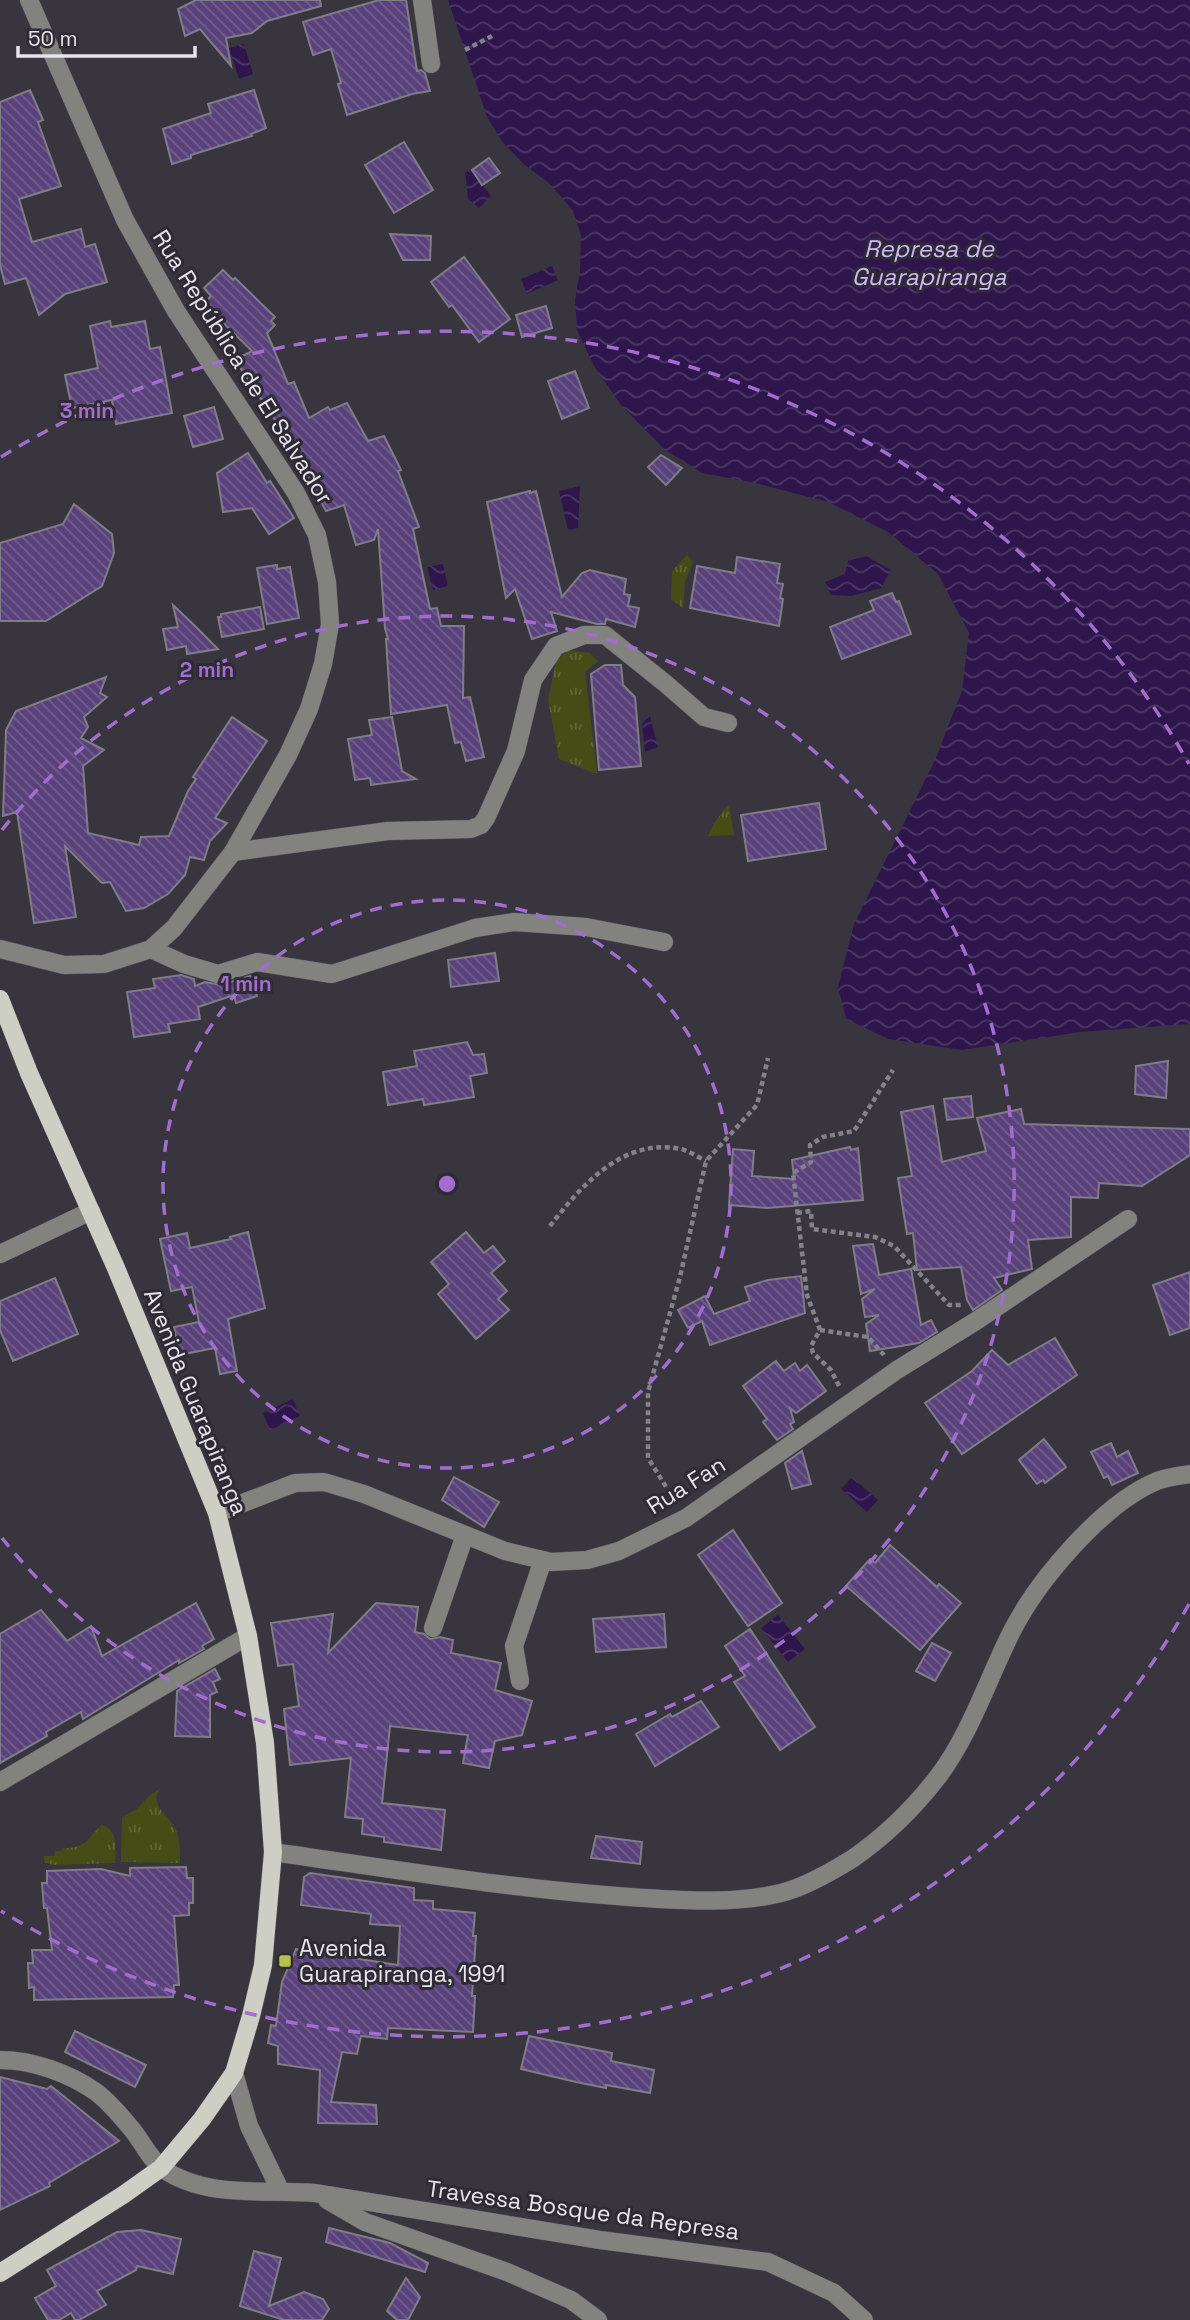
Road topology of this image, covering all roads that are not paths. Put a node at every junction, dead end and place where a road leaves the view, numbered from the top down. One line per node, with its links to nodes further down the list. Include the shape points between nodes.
1 (29, 0): 5 (street, Rua República de El Salvador, via 125,220 176,311 296,493 317,535 330,624 323,664 289,755)
2 (422, 0): 3 (street)
3 (430, 64)
4 (728, 723): 5 (street, via 704,717 605,635 584,635 556,646 533,680 516,751 481,825 388,831)
5 (233, 852): 7 (street, Rua República de El Salvador, via 174,928)
6 (664, 942): 7 (street, via 586,928 514,922 475,928 332,974 257,962 218,974)
7 (151, 949): 8 (street, Rua República de El Salvador, via 104,964 64,965)
8 (0, 950)
9 (0, 999): 10 (main road, Avenida Guarapiranga)
10 (91, 1211): 12 (street); 14 (main road, Avenida Guarapiranga)
11 (1128, 1219): 16 (street, Rua Fan, via 897,1370 686,1518 619,1552 587,1560)
12 (0, 1254)
13 (1190, 1474): 21 (street, via 1158,1481 1119,1503 1036,1591 938,1777 898,1822 835,1870 782,1893 708,1902 566,1893)
14 (217, 1513): 15 (street, Rua Fan, via 295,1483 324,1482); 18 (main road, Avenida Guarapiranga)
15 (465, 1535): 16 (street, Rua Fan); 17 (street)
16 (544, 1560): 19 (street, via 514,1646)
17 (433, 1628)
18 (248, 1636): 20 (street); 21 (main road, Avenida Guarapiranga, via 265,1743)
19 (520, 1681)
20 (0, 1782)
21 (273, 1852): 23 (main road, Avenida Guarapiranga, via 263,1965)
22 (0, 2060): 24 (street, via 54,2070 96,2092)
23 (234, 2073): 24 (main road, Avenida Guarapiranga); 25 (street, via 249,2126)
24 (160, 2168): 25 (street, Travessa Bosque da Represa, via 191,2184 243,2192); 27 (main road, Avenida Guarapiranga)
25 (280, 2190): 26 (street, Travessa Bosque da Represa)
26 (315, 2193): 28 (street, via 365,2222 507,2272 571,2300); 29 (street, Travessa Bosque da Represa, via 600,2240 768,2262 834,2293)
27 (0, 2273)
28 (598, 2320)
29 (864, 2320)

